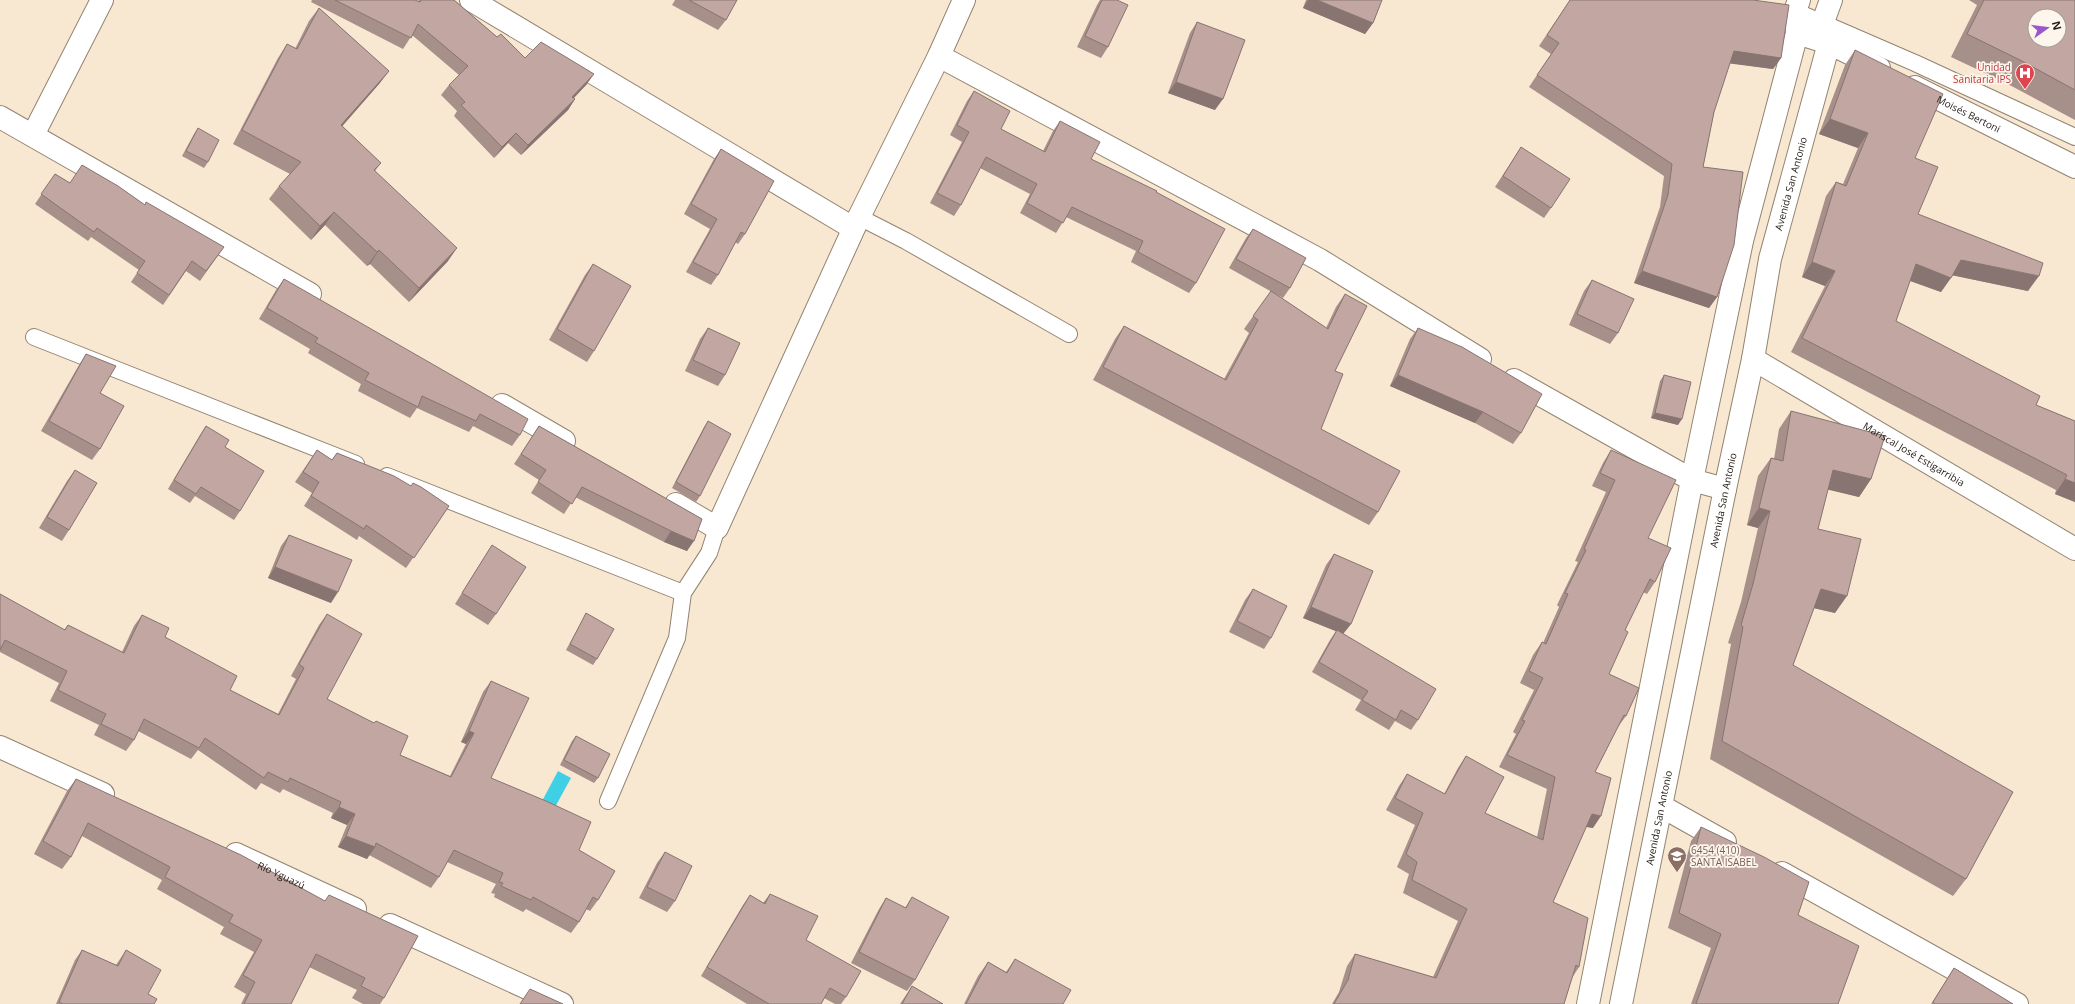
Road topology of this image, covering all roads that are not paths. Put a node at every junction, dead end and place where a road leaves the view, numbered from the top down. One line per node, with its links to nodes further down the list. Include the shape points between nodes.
1 (102, 0): 11 (street)
2 (471, 0): 14 (street)
3 (964, 0): 9 (street)
4 (1831, 0): 6 (street)
5 (1797, 5): 6 (lane); 7 (street)
6 (1823, 22): 8 (street); 12 (lane)
7 (1797, 33): 8 (street, Moisés Bertoni); 21 (street, via 1742,241)
8 (1829, 43): 13 (street, Moisés Bertoni); 18 (street, Avenida San Antonio, via 1770,259)
9 (939, 56): 14 (street); 21 (street, via 1320,260 1509,377)
10 (0, 117): 11 (street)
11 (32, 135): 15 (street)
12 (2075, 137)
13 (2075, 167)
14 (856, 222): 16 (lane, via 906,241); 24 (street)
15 (330, 306)
16 (1069, 334)
17 (34, 337): 26 (lane)
18 (1753, 359): 22 (street, Avenida San Antonio); 25 (street, Mariscal José Estigarribia)
19 (482, 393): 20 (street)
20 (578, 449)
21 (1692, 480): 22 (street); 35 (street)
22 (1725, 489): 30 (street, Avenida San Antonio)
23 (661, 496): 24 (street)
24 (717, 528): 26 (lane, via 709,553)
25 (2075, 549)
26 (684, 593): 28 (lane, via 677,638)
27 (0, 747): 29 (street)
28 (608, 801)
29 (123, 803)
30 (1661, 806): 32 (street); 36 (street, Avenida San Antonio)
31 (216, 846): 34 (street, Río Yguazú)
32 (1745, 853)
33 (1766, 864): 37 (street)
34 (562, 1004)
35 (1588, 1004)
36 (1621, 1004)
37 (2017, 1004)

